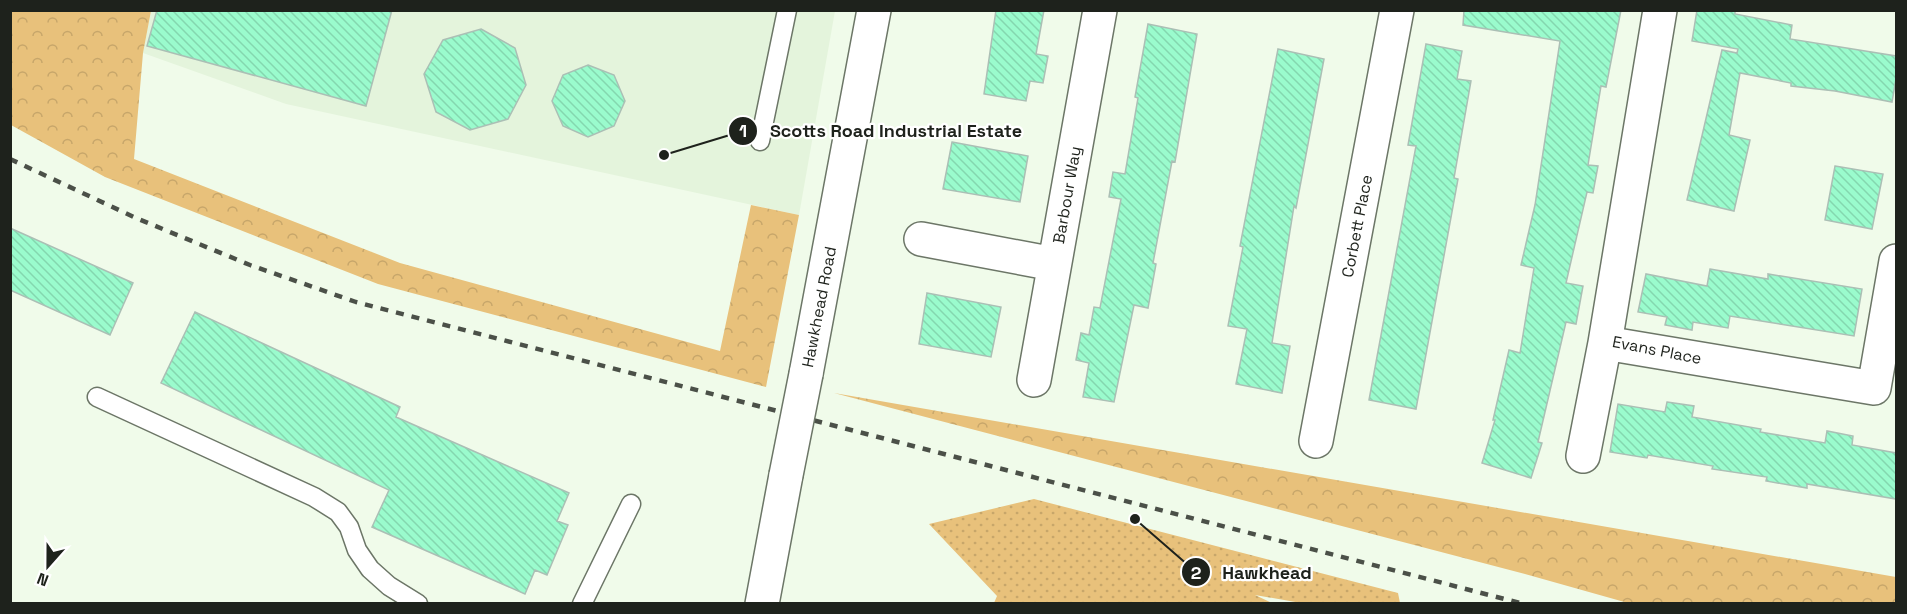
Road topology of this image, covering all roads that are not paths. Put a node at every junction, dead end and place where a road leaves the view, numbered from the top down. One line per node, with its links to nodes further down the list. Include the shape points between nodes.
1 (787, 10): 6 (lane)
2 (874, 10): 19 (street, Hawkhead Road, bridge)
3 (1100, 10): 9 (street, Barbour Way)
4 (1397, 10): 14 (street, Corbett Place)
5 (1660, 10): 10 (street, Evans Place)
6 (760, 141)
7 (921, 239): 9 (street)
8 (1896, 261): 12 (street, Evans Place)
9 (1054, 264): 11 (street, Barbour Way)
10 (1605, 343): 12 (street, Evans Place); 15 (street)
11 (1034, 380)
12 (1885, 390)
13 (97, 397): 17 (lane, via 314,497 338,512 370,569)
14 (1316, 441)
15 (1583, 456)
16 (631, 504): 18 (lane)
17 (418, 603)
18 (582, 603)
19 (762, 603)

